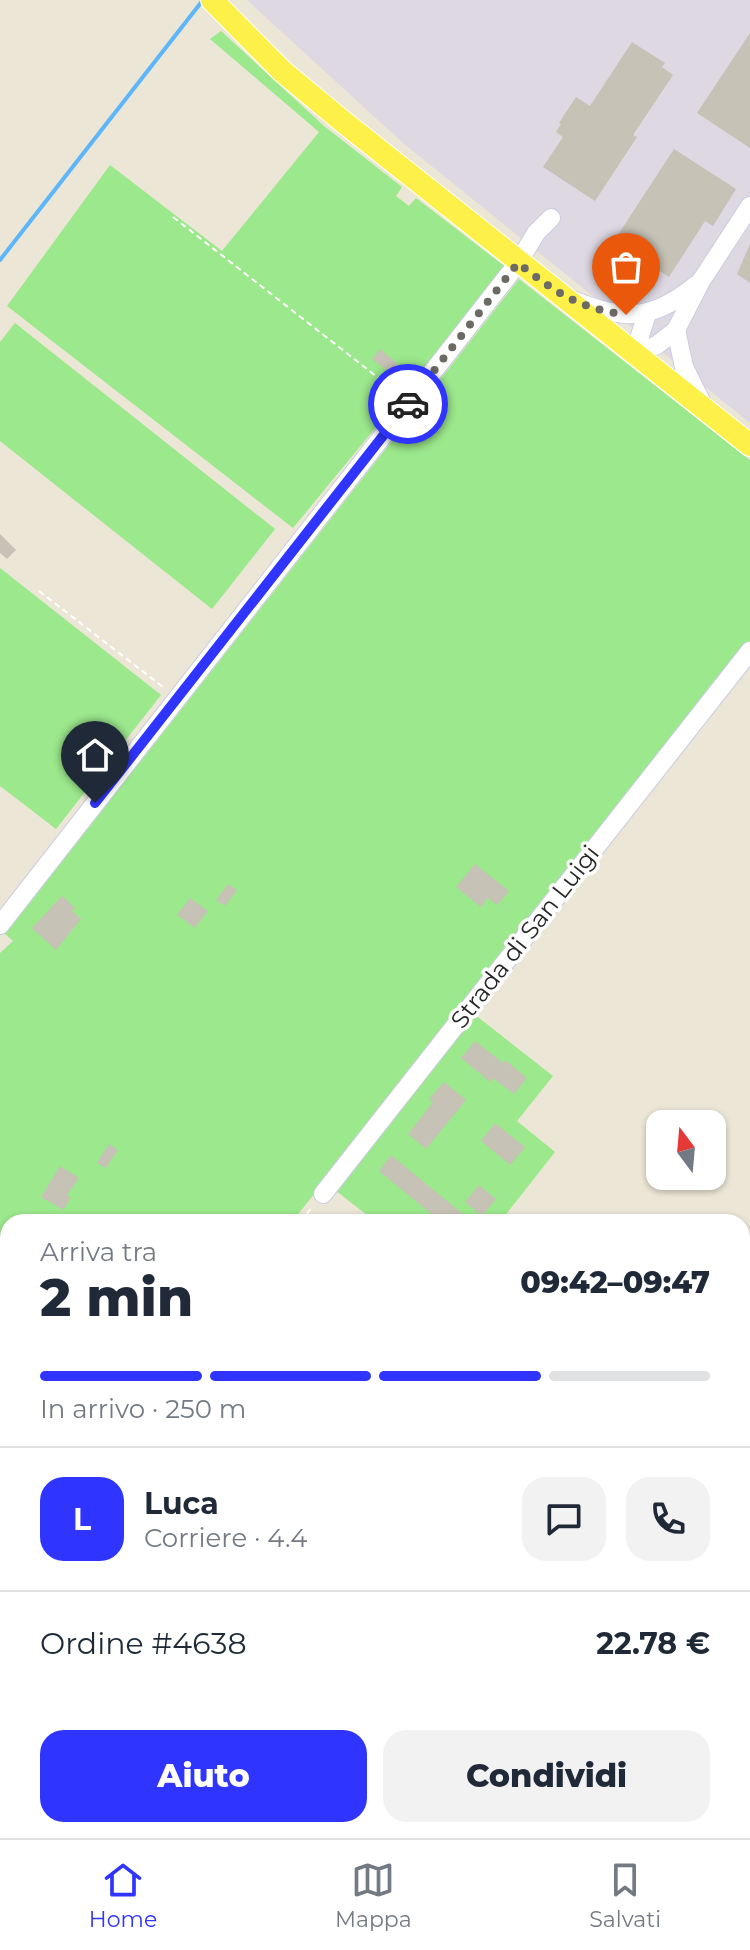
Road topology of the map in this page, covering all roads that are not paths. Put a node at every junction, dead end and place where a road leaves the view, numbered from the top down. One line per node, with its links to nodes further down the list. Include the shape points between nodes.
1 (212, 0): 4 (main road, via 341,120)
2 (750, 206): 5 (street)
3 (551, 218): 4 (street)
4 (518, 263): 6 (main road); 13 (street)
5 (701, 281): 7 (street); 8 (street)
6 (558, 294): 7 (street, via 608,312); 9 (main road)
7 (647, 314): 9 (street)
8 (676, 330): 9 (street); 10 (street, via 684,367)
9 (634, 354): 10 (main road)
10 (706, 410): 11 (main road)
11 (750, 445)
12 (750, 651): 14 (street, Strada di San Luigi)
13 (0, 925)
14 (323, 1194)

